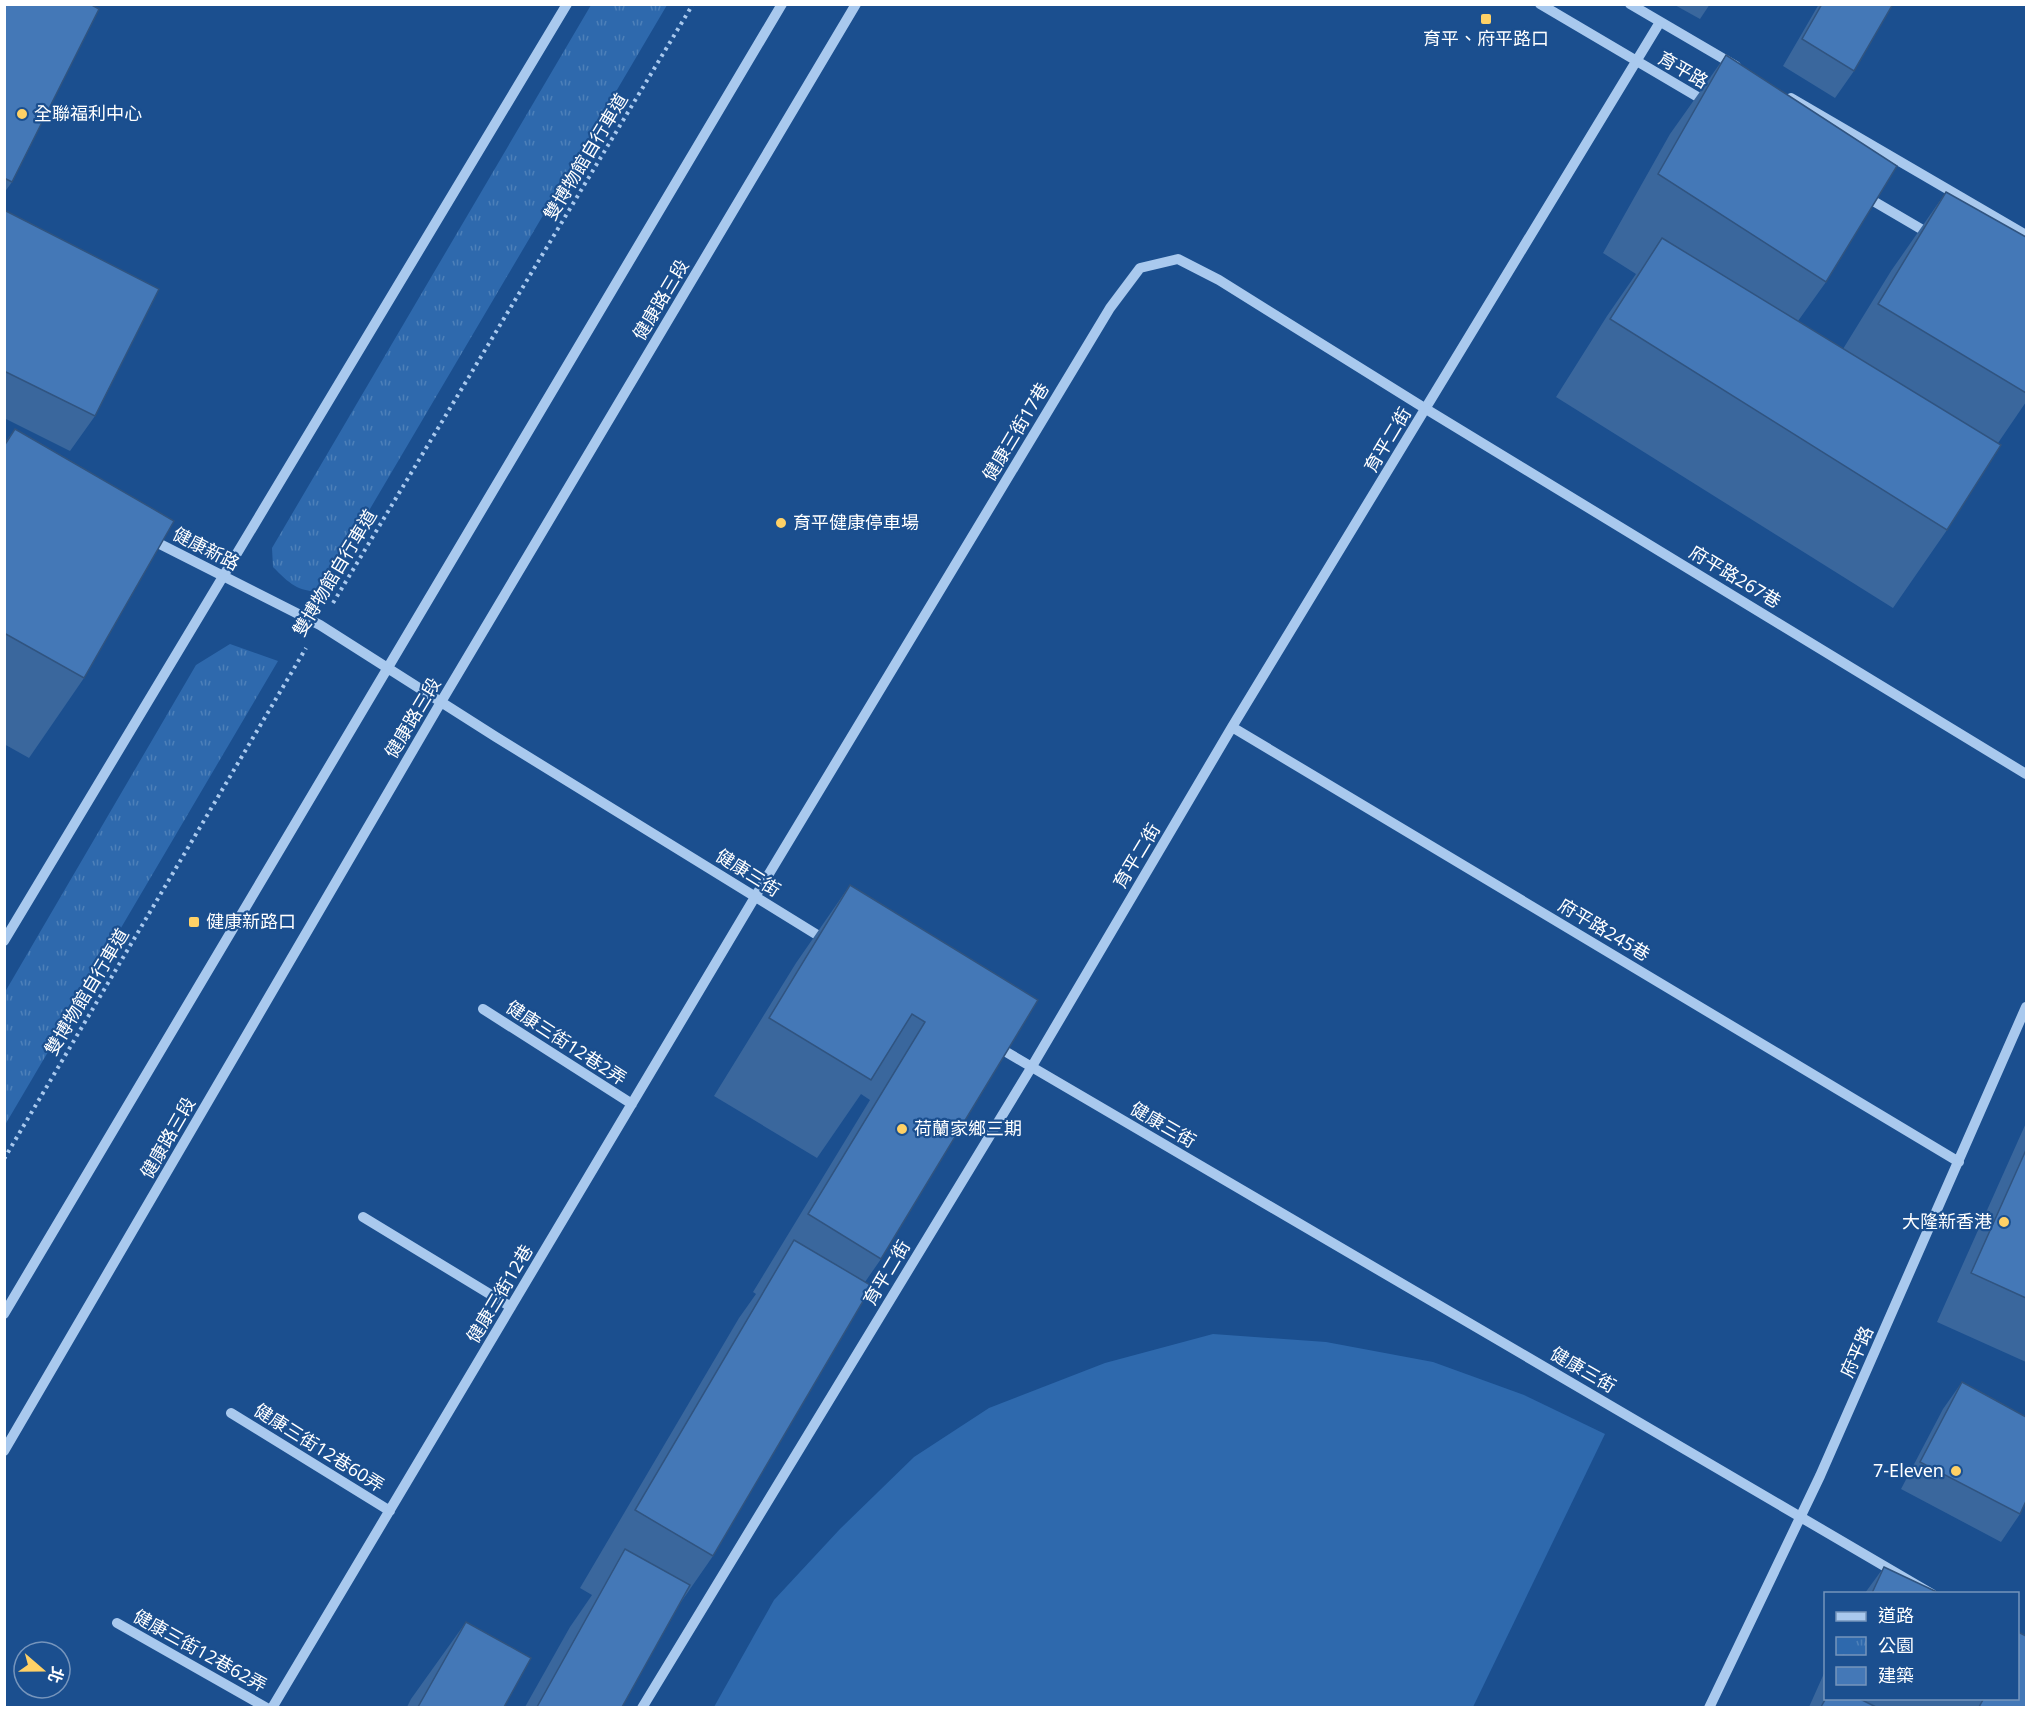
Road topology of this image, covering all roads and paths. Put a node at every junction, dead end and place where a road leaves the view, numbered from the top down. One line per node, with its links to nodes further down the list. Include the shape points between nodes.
1 (567, 4): 17 (street)
2 (693, 4): 18 (path, 雙博物館自行車道)
3 (782, 4): 19 (street)
4 (856, 4): 20 (street, 健康路三段)
5 (1540, 4): 8 (street, 育平路)
6 (1630, 4): 7 (street, 育平路)
7 (1660, 22): 8 (street, 育平二街); 9 (street, 育平路)
8 (1636, 61): 11 (street, 育平路); 15 (street, 育平二街)
9 (1741, 69)
10 (1782, 93): 13 (street)
11 (1718, 110)
12 (1852, 188): 14 (street)
13 (2026, 234)
14 (1944, 243)
15 (1426, 409): 21 (street, 育平二街); 22 (street, 府平路267巷); 23 (street, 健康三街17巷, via 1219,280 1178,259 1140,268 1110,308)
16 (140, 535): 17 (street, 健康新路)
17 (224, 576): 18 (street, 健康新路); 24 (street)
18 (320, 625): 19 (street, 健康新路); 31 (path, 雙博物館自行車道)
19 (387, 669): 20 (street, 健康三街); 35 (street)
20 (441, 702): 23 (street, 健康三街); 37 (street, 健康路三段)
21 (1232, 727): 29 (street, 育平二街); 32 (street, 府平路245巷)
22 (2026, 774)
23 (755, 897): 25 (street, 健康三街); 30 (street, 健康三街12巷)
24 (4, 941)
25 (834, 946)
26 (2026, 1007): 32 (street, 府平路)
27 (483, 1009): 30 (street, 健康三街12巷2弄)
28 (982, 1037): 29 (street, 健康三街)
29 (1031, 1068): 39 (street, 健康三街); 44 (street, 育平二街)
30 (632, 1104): 34 (street, 健康三街12巷)
31 (4, 1159)
32 (1959, 1162): 39 (street, 府平路)
33 (363, 1217): 34 (street)
34 (511, 1307): 38 (street, 健康三街12巷)
35 (4, 1314)
36 (231, 1413): 38 (street, 健康三街12巷60弄)
37 (4, 1451)
38 (390, 1511): 43 (street, 健康三街12巷)
39 (1802, 1517): 40 (street, 健康三街); 45 (street, 府平路)
40 (1930, 1592)
41 (117, 1623): 42 (street, 健康三街12巷62弄)
42 (267, 1707)
43 (272, 1707)
44 (642, 1707)
45 (1709, 1707)

